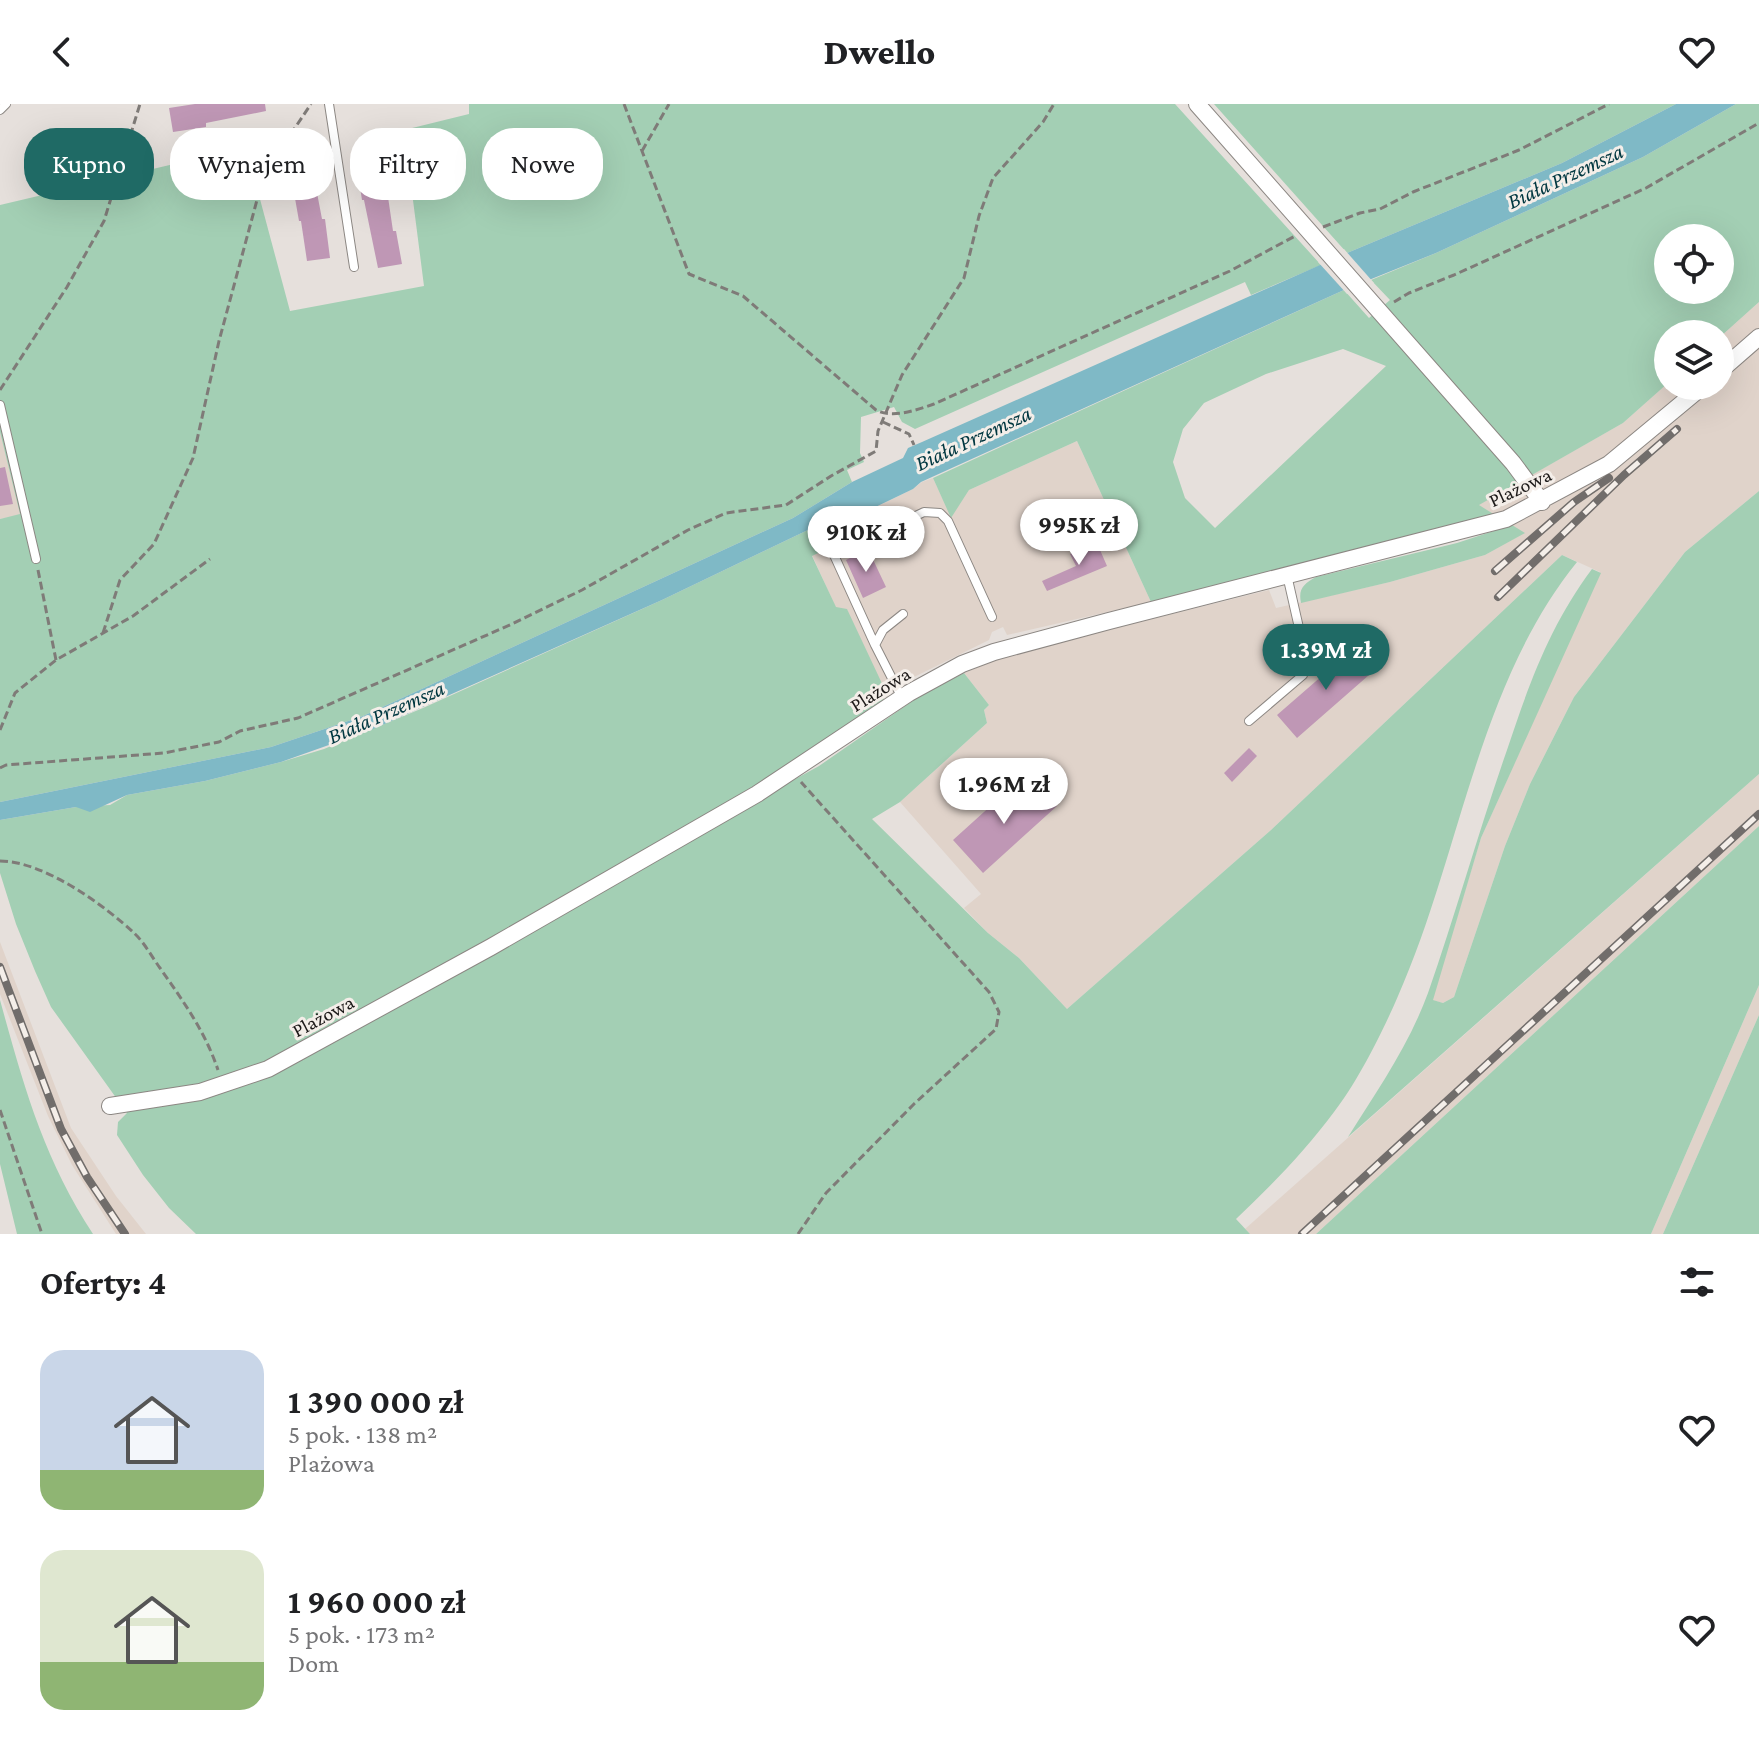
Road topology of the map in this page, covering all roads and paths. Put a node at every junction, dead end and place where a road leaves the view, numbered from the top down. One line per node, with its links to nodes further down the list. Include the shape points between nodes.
1 (6, 104): 10 (lane)
2 (140, 104): 18 (path, via 104,221)
3 (311, 104): 30 (path, via 264,174 193,458 154,544 120,580)
4 (329, 104): 14 (lane)
5 (624, 104): 12 (path)
6 (669, 104): 12 (path)
7 (1054, 104): 21 (path, via 993,178 964,278 902,375)
8 (1197, 104): 13 (street)
9 (1609, 104): 13 (path, via 1519,150 1380,209 1318,229)
10 (0, 110)
11 (1759, 123): 15 (path, via 1646,188 1409,293)
12 (642, 151): 21 (path, via 689,274 743,296)
13 (1315, 238): 15 (street); 21 (path, via 1299,235 934,404)
14 (354, 267)
15 (1381, 311): 24 (street)
16 (1759, 337): 17 (street)
17 (1734, 359)
18 (0, 390)
19 (1686, 400): 24 (street, Plażowa, via 1609,464)
20 (0, 405): 25 (lane)
21 (886, 415): 22 (path)
22 (883, 422): 23 (path, via 909,434); 37 (path, via 876,451 786,505 726,513 512,624 298,718 164,753)
23 (914, 445)
24 (1542, 502): 27 (street, Plażowa, via 1506,519)
25 (36, 559): 32 (path)
26 (210, 559): 30 (path)
27 (1287, 575): 33 (street, Plażowa, via 994,652); 34 (lane, via 1307,663 1303,675)
28 (903, 614): 31 (lane, via 883,630)
29 (992, 617): 31 (lane, via 948,521 940,513 924,512 834,555)
30 (103, 633): 32 (path)
31 (875, 645): 33 (lane)
32 (56, 660): 35 (path, via 15,693)
33 (902, 698): 39 (street, Plażowa)
34 (1249, 721)
35 (0, 730)
36 (0, 760): 37 (path)
37 (6, 765): 38 (path)
38 (0, 768)
39 (790, 771): 41 (street, Plażowa, via 347,1026 268,1069); 45 (path, via 989,992 999,1012 996,1029 983,1044 826,1193)
40 (0, 861): 41 (path, via 28,864 64,880 136,934 194,1017)
41 (223, 1085): 42 (street, Plażowa)
42 (110, 1106)
43 (0, 1110): 44 (path)
44 (42, 1234)
45 (798, 1234)

